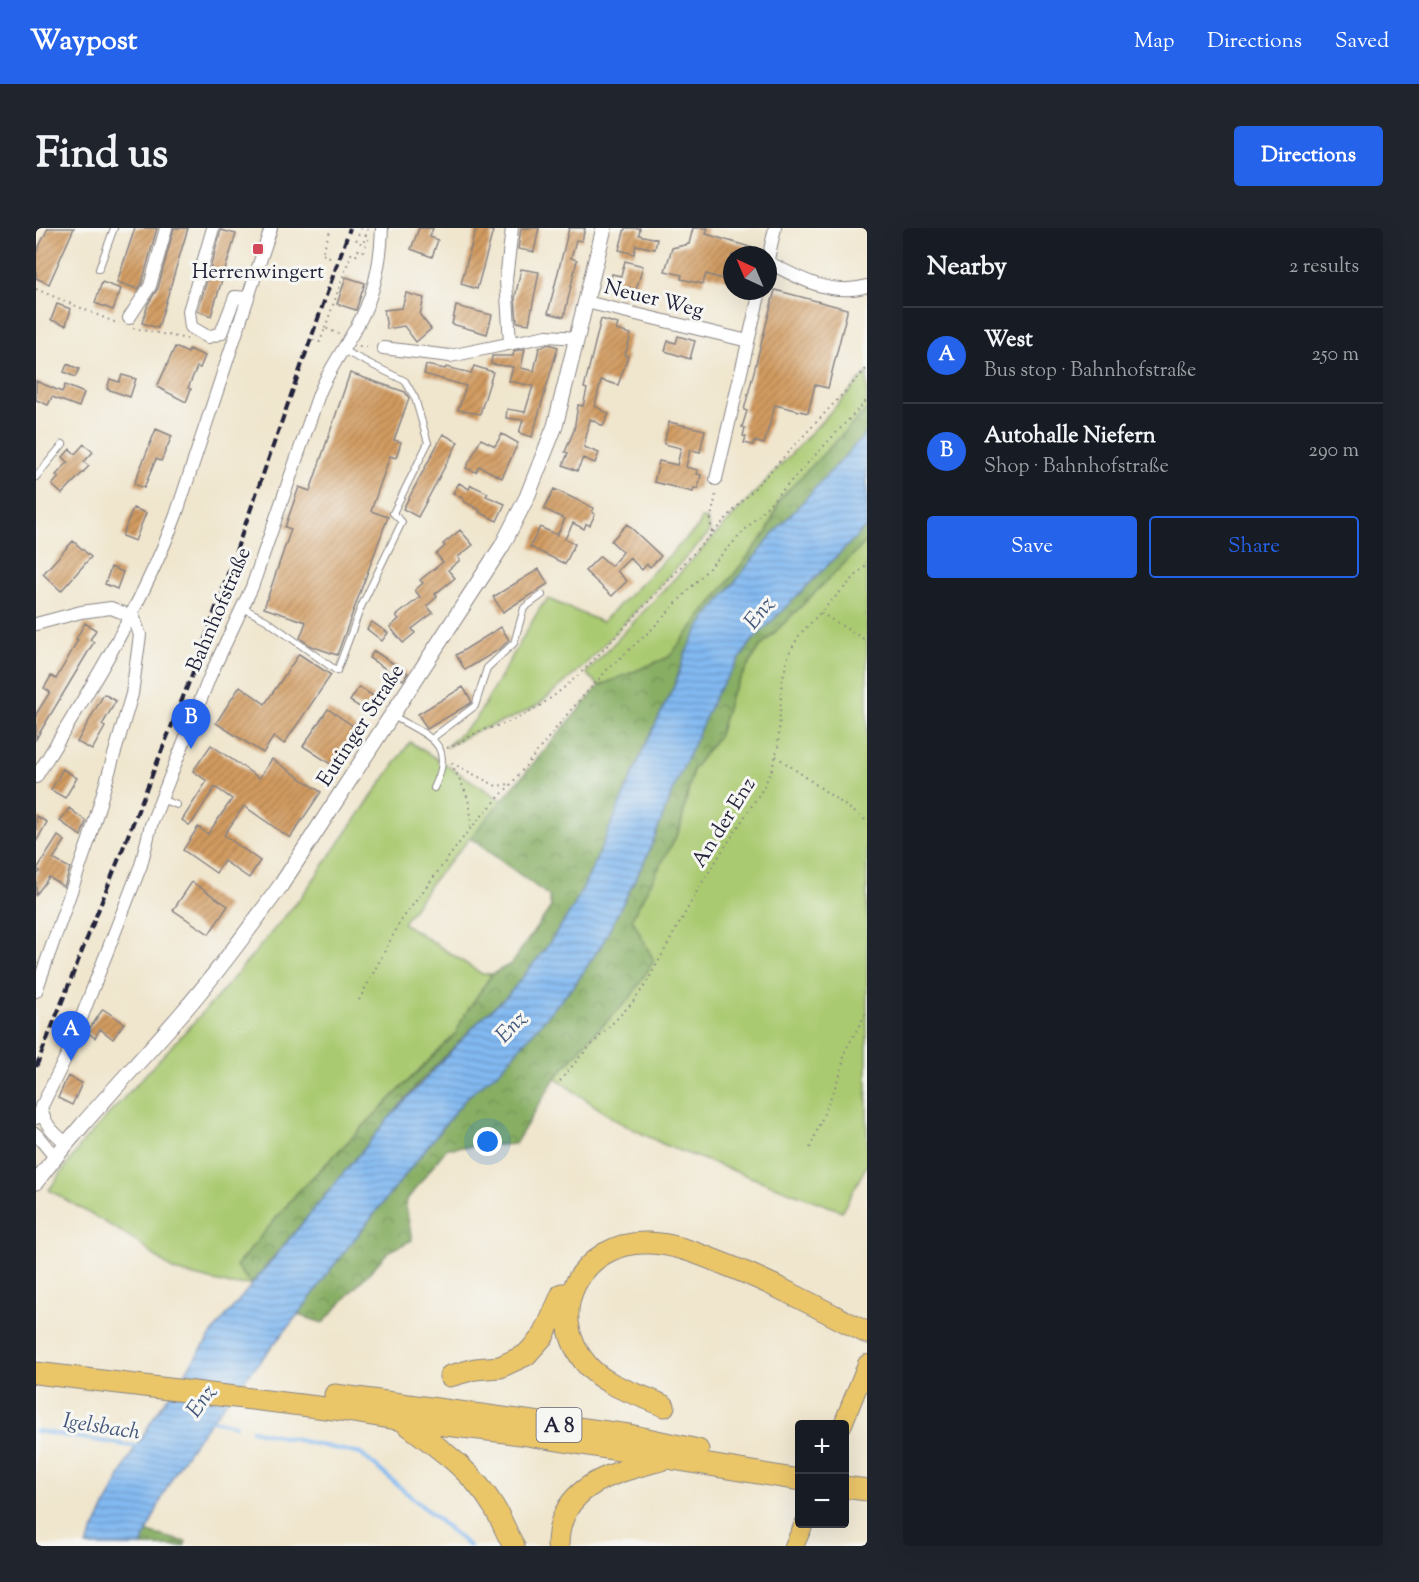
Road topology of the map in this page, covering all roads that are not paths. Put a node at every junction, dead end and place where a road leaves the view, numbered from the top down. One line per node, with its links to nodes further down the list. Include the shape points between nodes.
1 (114, 228): 11 (lane)
2 (166, 228): 16 (street, via 150,286)
3 (213, 228): 13 (street, via 189,311 191,327 208,337 221,333 235,297)
4 (271, 228): 13 (street)
5 (382, 228): 21 (street, Bahnhofstraße, via 376,280 358,326)
6 (512, 228): 19 (street, via 506,280)
7 (604, 228): 15 (street, Eutinger Straße)
8 (775, 228): 9 (street)
9 (771, 246)
10 (777, 266): 12 (street, via 801,280 826,287)
11 (99, 269)
12 (867, 286)
13 (248, 298): 27 (street, via 176,515)
14 (758, 300): 18 (street)
15 (586, 302): 17 (street, Eutinger Straße); 18 (street, Neuer Weg)
16 (129, 318)
17 (578, 338): 19 (street, via 548,336); 29 (street, Eutinger Straße, via 555,426 527,497 502,546)
18 (748, 341): 24 (street)
19 (510, 343): 20 (street, via 450,356)
20 (383, 348)
21 (342, 350): 26 (street, Bahnhofstraße, via 319,394); 26 (lane, via 405,381 415,398 428,443 393,513 402,522 361,607 337,671)
22 (63, 444): 23 (lane)
23 (36, 477)
24 (716, 480)
25 (542, 595): 30 (lane, via 524,608 514,643 487,668 475,706)
26 (243, 608): 33 (street, Bahnhofstraße, via 210,676)
27 (131, 616): 28 (street, via 111,608); 31 (street); 35 (street, via 140,635 132,694 89,840)
28 (36, 624)
29 (392, 715): 30 (lane); 39 (street, Eutinger Straße, via 252,925 184,1011)
30 (433, 740): 32 (lane, via 441,749 443,760)
31 (36, 777)
32 (434, 788)
33 (160, 799): 34 (lane); 36 (street, Bahnhofstraße, via 141,865 66,1057)
34 (177, 805)
35 (36, 991)
36 (41, 1106): 37 (street, Bahnhofstraße); 39 (street, via 49,1128)
37 (36, 1118)
38 (36, 1134): 40 (street)
39 (66, 1143): 40 (street, Eutinger Straße)
40 (55, 1157): 41 (street, Eutinger Straße)
41 (36, 1182)
42 (867, 1316): 47 (highway, via 693,1241 637,1233 603,1244 580,1262 568,1279 544,1335 526,1355 500,1367)
43 (867, 1333): 50 (highway, via 761,1278 694,1252 649,1243 619,1247 594,1261 578,1281 568,1303 567,1327 580,1355 602,1379)
44 (36, 1361): 48 (highway, A 8)
45 (867, 1364): 52 (main road)
46 (36, 1373): 48 (highway, A 8)
47 (450, 1376)
48 (149, 1379): 49 (highway, A 8)
49 (334, 1402): 51 (highway, A 8); 54 (highway, A 8, via 629,1435)
50 (664, 1406)
51 (403, 1420): 53 (highway, A 8); 56 (highway, via 473,1478 493,1505)
52 (845, 1420)
53 (668, 1458): 54 (highway, A 8); 57 (highway, via 598,1481 578,1496 565,1510)
54 (794, 1472)
55 (802, 1528): 58 (main road)
56 (514, 1546)
57 (558, 1546)
58 (794, 1546)

